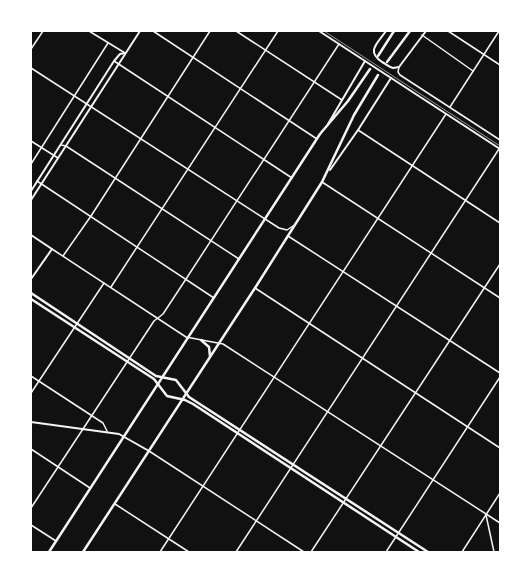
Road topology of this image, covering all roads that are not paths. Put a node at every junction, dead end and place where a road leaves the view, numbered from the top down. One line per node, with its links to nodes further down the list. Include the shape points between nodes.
1 (43, 31): 18 (street)
2 (90, 31): 16 (street)
3 (140, 31): 20 (street)
4 (153, 31): 23 (street)
5 (210, 31): 23 (street)
6 (236, 31): 19 (street)
7 (278, 31): 19 (street)
8 (319, 31): 17 (street)
9 (386, 31): 29 (street, via 373,53 390,67)
10 (394, 31): 22 (main road)
11 (410, 31): 26 (main road)
12 (426, 31): 15 (street)
13 (448, 31): 21 (street)
14 (499, 31): 21 (street)
15 (422, 35): 29 (street); 32 (street)
16 (108, 43): 20 (street); 37 (street)
17 (339, 44): 24 (street); 35 (street)
18 (31, 49)
19 (265, 50): 35 (street); 36 (street)
20 (125, 53): 25 (street, via 120,54); 27 (street)
21 (484, 54): 28 (street); 32 (street)
22 (378, 56)
23 (193, 57): 36 (street); 38 (street)
24 (365, 61): 34 (street); 39 (street)
25 (114, 62): 27 (street); 40 (street)
26 (386, 62)
27 (119, 64): 38 (street); 41 (street)
28 (500, 65)
29 (399, 67): 42 (street, via 400,75)
30 (31, 68): 37 (street)
31 (370, 68): 46 (main road)
32 (473, 71): 42 (street)
33 (378, 75): 62 (main road, via 354,115)
34 (391, 78): 43 (street); 47 (street)
35 (314, 82): 39 (street); 44 (street)
36 (240, 89): 44 (street); 45 (street)
37 (75, 96): 40 (street); 54 (street)
38 (168, 96): 45 (street); 48 (street)
39 (342, 100): 46 (street)
40 (88, 104): 41 (street); 52 (street)
41 (92, 106): 48 (street); 53 (street)
42 (450, 107): 50 (street)
43 (446, 114): 55 (street); 60 (street)
44 (288, 120): 49 (street); 58 (street)
45 (217, 127): 58 (street); 61 (street)
46 (325, 128): 49 (main road)
47 (358, 130): 60 (street); 62 (street)
48 (141, 139): 61 (street); 63 (street)
49 (317, 139): 64 (main road)
50 (500, 140)
51 (31, 141): 54 (street)
52 (61, 145): 53 (street); 56 (street)
53 (66, 146): 57 (street); 63 (street)
54 (41, 148): 56 (street); 59 (street)
55 (500, 149): 71 (street)
56 (54, 156): 57 (street); 65 (street)
57 (58, 158): 67 (street)
58 (264, 158): 64 (street); 70 (street)
59 (31, 164)
60 (412, 166): 71 (street); 74 (street)
61 (189, 170): 70 (street); 72 (street)
62 (330, 170): 66 (main road)
63 (116, 177): 72 (street); 73 (street)
64 (292, 178): 75 (main road)
65 (37, 181): 67 (street); 68 (street)
66 (322, 182): 74 (street); 77 (main road)
67 (41, 184): 69 (street); 73 (street)
68 (31, 191)
69 (31, 200)
70 (237, 200): 75 (street); 80 (street)
71 (465, 201): 76 (street); 83 (street)
72 (164, 209): 80 (street); 82 (street)
73 (91, 216): 82 (street); 84 (street)
74 (378, 218): 83 (street); 87 (street)
75 (265, 219): 77 (street, via 281,230 287,230); 85 (main road)
76 (500, 223)
77 (294, 225): 79 (main road)
78 (31, 235): 81 (street)
79 (288, 236): 87 (street); 93 (main road)
80 (212, 241): 85 (street); 89 (street)
81 (52, 248): 84 (street); 88 (street)
82 (138, 248): 89 (street); 92 (street)
83 (431, 253): 91 (street); 98 (street)
84 (63, 256): 90 (street)
85 (239, 259): 95 (main road)
86 (500, 264): 91 (street)
87 (343, 272): 98 (street); 101 (street)
88 (31, 279)
89 (186, 279): 95 (street); 99 (street, via 163,314)
90 (104, 283): 92 (street); 100 (street)
91 (484, 287): 96 (street); 105 (street)
92 (111, 288): 99 (street)
93 (255, 288): 101 (street); 106 (main road)
94 (31, 293): 100 (main road)
95 (214, 298): 103 (main road)
96 (500, 298)
97 (31, 299): 102 (main road)
98 (396, 306): 105 (street); 109 (street)
99 (157, 318): 103 (street); 107 (street)
100 (77, 323): 102 (street); 107 (main road)
101 (309, 324): 109 (street); 113 (street)
102 (75, 327): 110 (main road); 116 (street)
103 (188, 338): 104 (street); 115 (main road)
104 (201, 340): 106 (street); 108 (main road, via 209,348)
105 (450, 341): 111 (street); 119 (street)
106 (220, 342): 108 (main road); 113 (street)
107 (130, 357): 110 (street); 115 (main road)
108 (210, 357): 120 (main road)
109 (362, 358): 119 (street); 122 (street)
110 (127, 361): 117 (main road); 123 (street)
111 (500, 373)
112 (31, 376): 116 (street)
113 (274, 377): 122 (street); 127 (street)
114 (500, 377): 125 (street)
115 (162, 378): 117 (main road); 120 (main road, via 176,380)
116 (39, 381): 118 (street); 123 (street)
117 (158, 384): 121 (main road, via 166,395); 130 (main road)
118 (31, 393)
119 (415, 393): 125 (street); 131 (street)
120 (186, 394): 121 (main road); 127 (main road)
121 (182, 400): 129 (main road, via 193,404); 134 (main road)
122 (328, 412): 131 (street); 135 (street)
123 (91, 415): 126 (street); 128 (street, via 105,424)
124 (31, 422): 126 (street)
125 (468, 427): 132 (street); 138 (street)
126 (83, 428): 128 (street); 136 (street)
127 (240, 430): 129 (street); 135 (main road)
128 (107, 431): 130 (street)
129 (238, 433): 137 (main road); 139 (street)
130 (124, 436): 134 (street); 140 (main road)
131 (381, 446): 138 (street); 142 (street)
132 (500, 448)
133 (31, 449): 136 (street)
134 (149, 452): 139 (street); 144 (main road)
135 (293, 464): 137 (street); 142 (main road)
136 (58, 467): 140 (street); 145 (street)
137 (290, 469): 143 (main road); 147 (street)
138 (433, 480): 146 (street); 150 (street)
139 (203, 486): 147 (street); 152 (street)
140 (90, 488): 153 (main road)
141 (500, 493): 146 (street)
142 (346, 499): 143 (street); 150 (main road)
143 (343, 503): 151 (main road); 160 (street)
144 (115, 504): 152 (street); 155 (main road)
145 (31, 508)
146 (486, 514): 148 (street); 164 (street); 165 (street)
147 (256, 521): 158 (street); 159 (street)
148 (500, 523)
149 (31, 525): 153 (street)
150 (399, 533): 151 (street); 163 (main road)
151 (396, 537): 161 (street); 162 (main road)
152 (169, 539): 156 (street); 157 (street)
153 (56, 541): 154 (main road)
154 (49, 552)
155 (83, 552)
156 (160, 552)
157 (189, 552)
158 (236, 552)
159 (304, 552)
160 (311, 552)
161 (386, 552)
162 (419, 552)
163 (428, 552)
164 (462, 552)
165 (494, 552)

